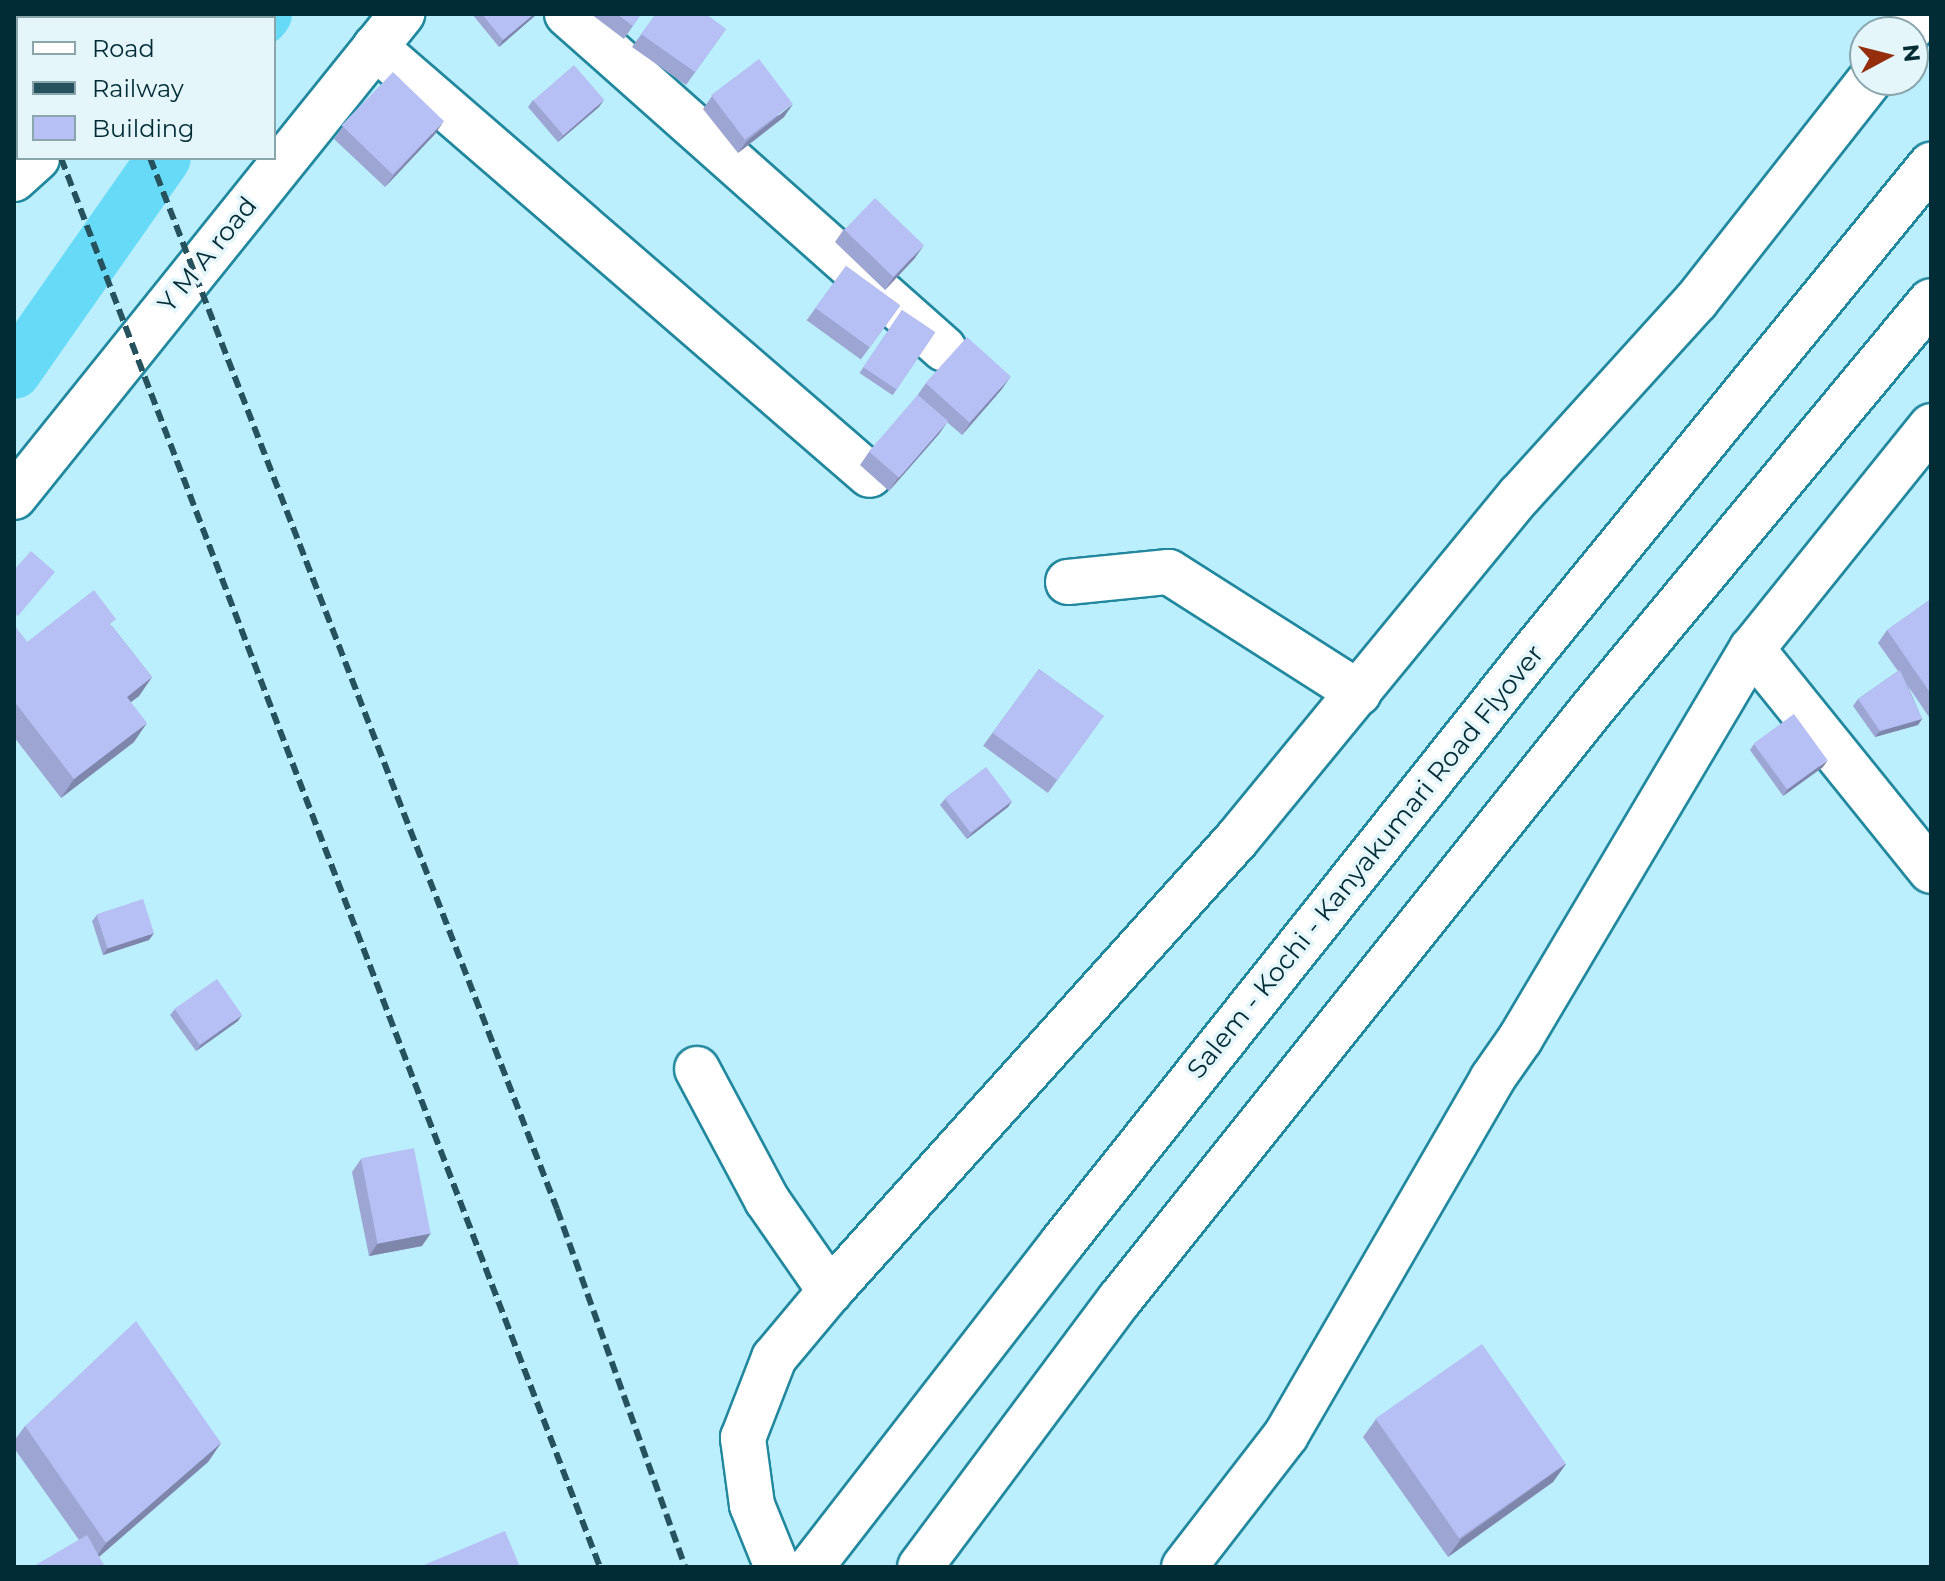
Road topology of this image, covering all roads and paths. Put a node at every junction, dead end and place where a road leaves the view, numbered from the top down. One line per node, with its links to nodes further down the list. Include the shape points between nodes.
1 (402, 14): 3 (main road, Y M A road)
2 (567, 14): 9 (main road)
3 (375, 47): 11 (main road); 12 (main road, Y M A road)
4 (1857, 96): 15 (main road, via 1696,301 1520,495)
5 (35, 160): 7 (main road)
6 (1931, 165): 20 (main road, Salem - Kochi - Kanyakumari Road Flyover, via 1534,651)
7 (14, 179)
8 (1931, 301): 21 (main road, via 1592,709 1120,1299)
9 (944, 349)
10 (1931, 426): 14 (main road)
11 (870, 475)
12 (14, 497)
13 (1068, 582): 15 (main road, via 1169,572)
14 (1752, 649): 16 (main road); 22 (main road, via 1492,1079 1286,1435)
15 (1359, 693): 18 (main road, via 1237,839)
16 (1931, 871)
17 (697, 1069): 18 (main road, via 767,1200)
18 (830, 1291): 19 (main road, via 774,1358 743,1438 752,1505)
19 (777, 1567)
20 (811, 1567)
21 (920, 1567)
22 (1184, 1567)

